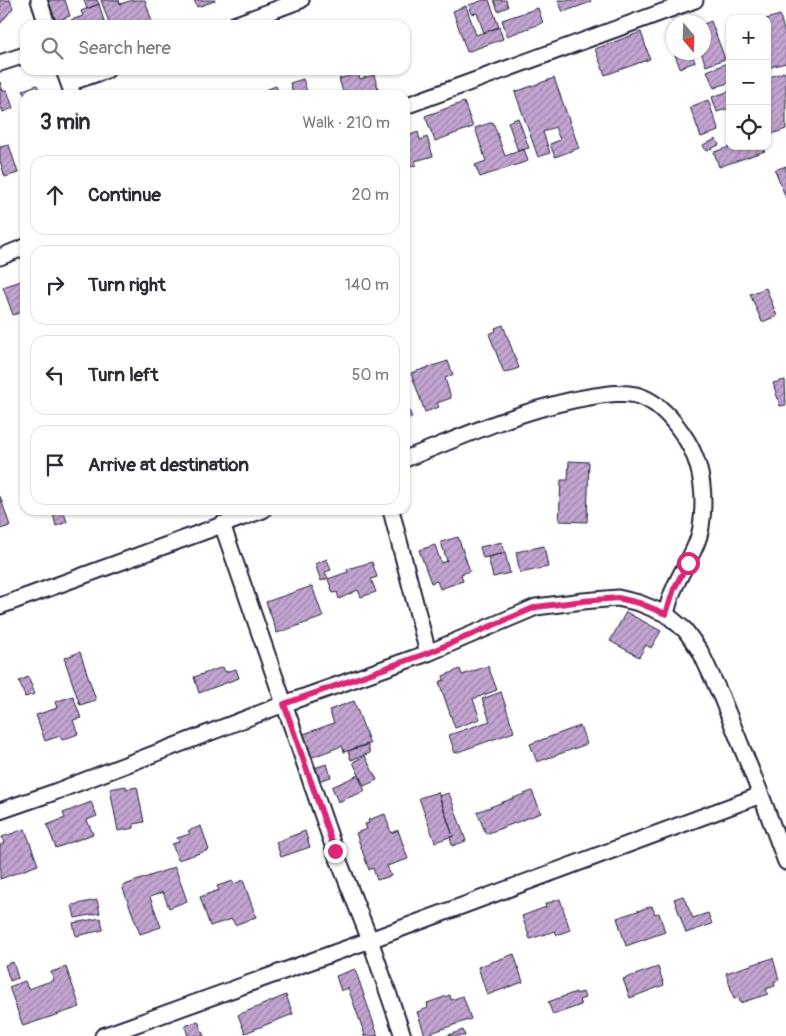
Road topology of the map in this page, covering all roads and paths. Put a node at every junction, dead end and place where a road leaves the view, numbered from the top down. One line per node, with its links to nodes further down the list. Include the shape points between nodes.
1 (39, 0): 4 (street)
2 (301, 0): 5 (street)
3 (694, 0): 10 (street)
4 (45, 20)
5 (247, 20)
6 (20, 56): 7 (street)
7 (0, 63)
8 (92, 75): 9 (street)
9 (68, 83)
10 (410, 104)
11 (20, 249): 12 (street)
12 (0, 257)
13 (410, 457): 18 (street, via 530,411 580,398 618,393 638,396 656,404 688,442 702,479 704,502 701,529)
14 (248, 515): 16 (street)
15 (392, 515): 19 (street)
16 (222, 524): 17 (street); 20 (street)
17 (0, 606)
18 (666, 614): 19 (street, via 618,598 536,607); 21 (street, via 685,630 700,652)
19 (428, 653): 20 (street)
20 (284, 704): 22 (street); 24 (street)
21 (761, 795): 23 (street); 24 (street)
22 (0, 811)
23 (786, 862)
24 (370, 940): 25 (street); 26 (street)
25 (103, 1036)
26 (403, 1036)

